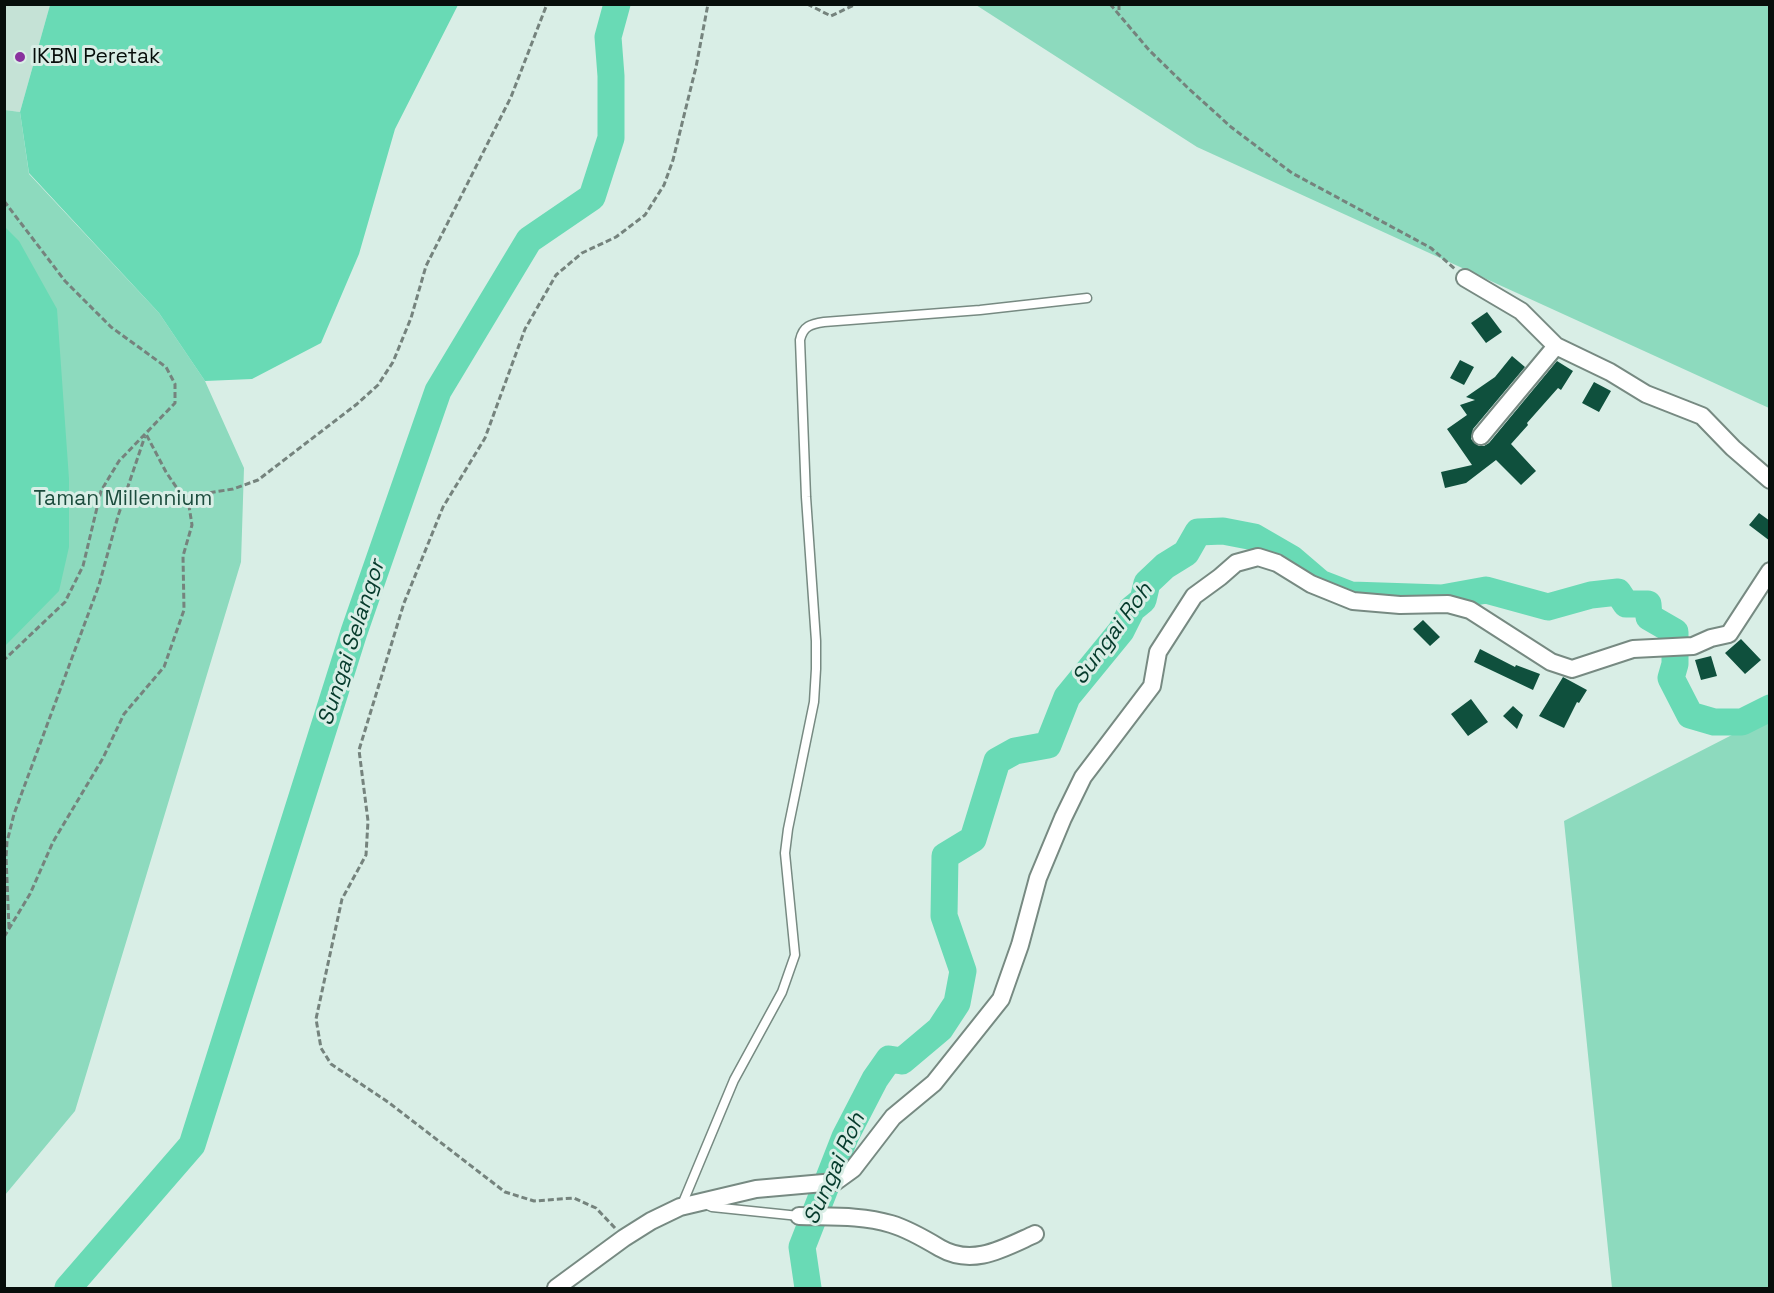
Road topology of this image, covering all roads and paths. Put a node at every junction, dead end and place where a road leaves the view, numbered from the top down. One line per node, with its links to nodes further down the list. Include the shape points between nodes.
1 (547, 4): 15 (path, via 511,97 426,266 393,363 378,385 258,480 233,489)
2 (708, 4): 24 (path, via 696,67 664,184 645,215 616,237 582,253 556,275 525,329 485,438 443,507 404,603 359,750 368,821 366,855 342,899 316,1019 321,1048 331,1064 388,1102 505,1192 534,1201 574,1198 596,1208)
3 (807, 4): 4 (path, via 831,16)
4 (856, 4)
5 (1110, 4): 7 (path)
6 (1119, 4): 7 (path)
7 (1119, 14): 9 (path, via 1149,50 1231,127 1292,173 1431,248)
8 (4, 201): 12 (path, via 65,281 111,327 166,367 175,384 175,404)
9 (1465, 278): 11 (street, via 1521,311)
10 (1087, 298): 21 (lane, via 824,322 811,324 802,332 816,669 814,702 785,853 795,955 782,993 734,1080)
11 (1556, 346): 13 (street); 14 (street, via 1646,394 1702,416)
12 (146, 435): 15 (path); 17 (path, via 119,461 101,491 83,566 65,602); 18 (path, via 99,585 14,814 6,857)
13 (1481, 436)
14 (1770, 480)
15 (183, 496): 18 (path, via 192,525 183,556 184,610 164,667 123,714)
16 (1770, 571): 20 (street, via 1729,634 1693,646 1633,649 1572,669 1551,662 1470,610 1448,604 1353,601 1311,584 1277,563 1258,557 1236,563 1194,596 1158,651 1152,686 1083,777 1038,878 1001,999 934,1083 899,1110 853,1169 835,1182 756,1189)
17 (4, 660)
18 (9, 930): 19 (path)
19 (4, 937)
20 (700, 1202): 21 (street); 22 (lane, via 712,1207)
21 (680, 1207): 24 (street)
22 (799, 1216): 23 (street, via 894,1224 964,1257 991,1254)
23 (1035, 1234)
24 (624, 1238): 25 (street)
25 (556, 1288)

